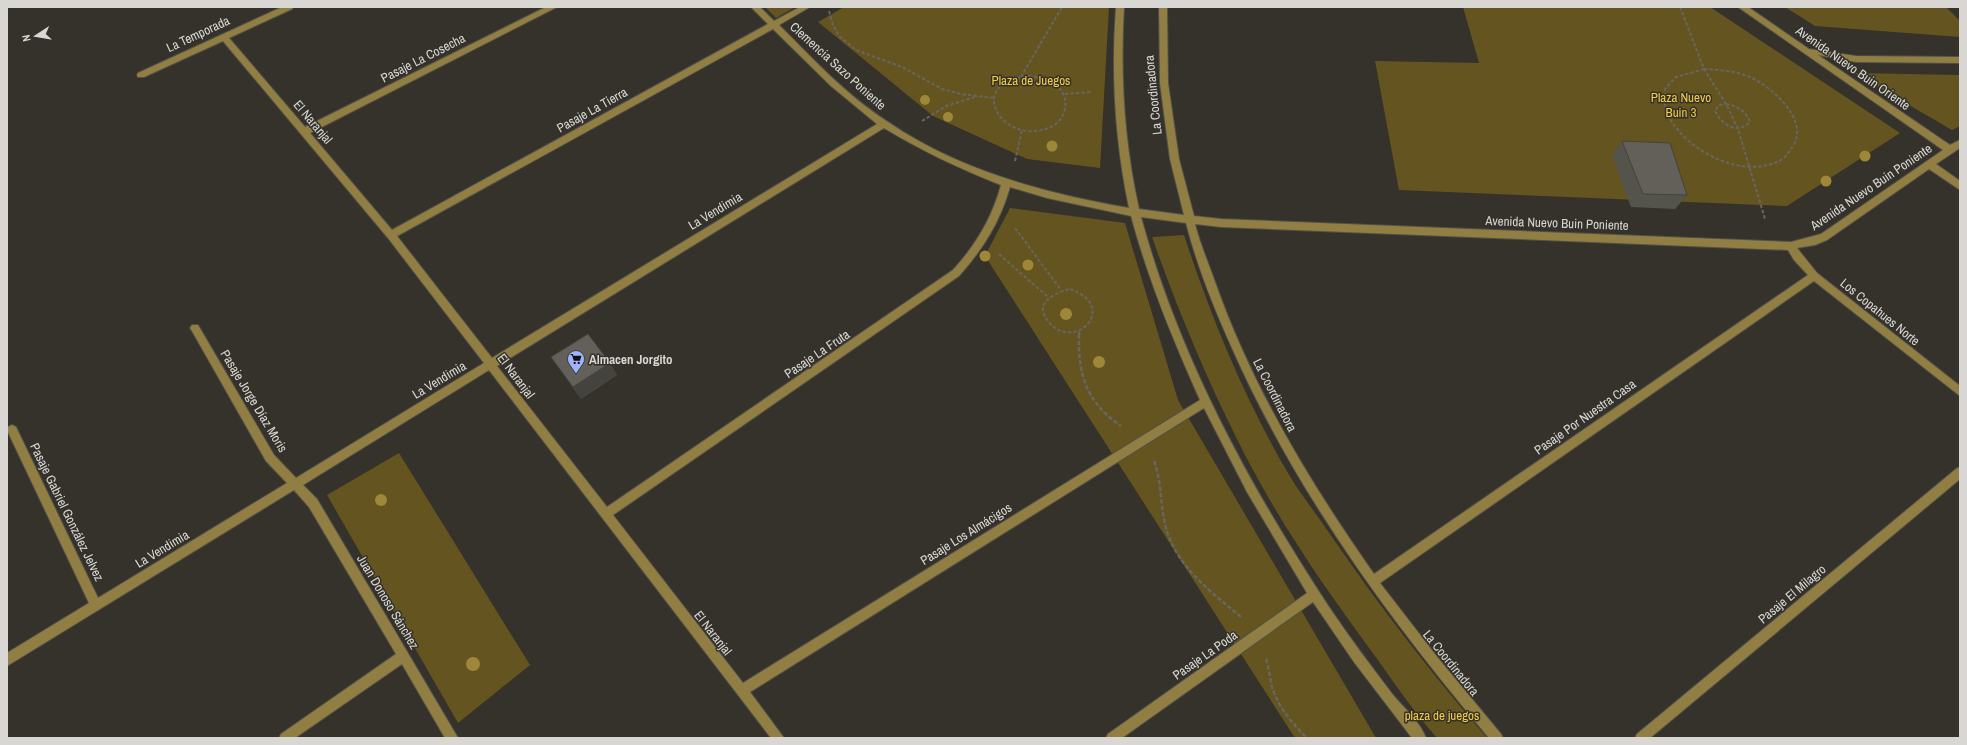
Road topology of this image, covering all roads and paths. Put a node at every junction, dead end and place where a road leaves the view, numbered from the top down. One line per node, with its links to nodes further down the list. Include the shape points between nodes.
1 (289, 7): 12 (street, La Temporada)
2 (553, 7): 27 (street, Pasaje La Cosecha)
3 (755, 7): 11 (street, Clemencia Sazo Poniente)
4 (806, 7): 11 (street, Pasaje La Tierra)
5 (828, 7): 20 (path, via 833,25 850,47 902,67 942,89)
6 (1062, 7): 17 (path)
7 (1120, 7): 36 (street, via 1117,46 1120,116)
8 (1162, 7): 38 (street, La Coordinadora, via 1162,73 1166,107 1179,180)
9 (1680, 7): 15 (path)
10 (1742, 7): 13 (street, Avenida Nuevo Buin Oriente)
11 (774, 25): 24 (street, Clemencia Sazo Poniente, via 859,105); 39 (street, Pasaje La Tierra)
12 (224, 37): 16 (street, La Temporada); 27 (street, El Naranjal)
13 (1804, 50): 14 (street, via 1856,59); 29 (street, Avenida Nuevo Buin Oriente)
14 (1960, 60)
15 (1704, 68): 22 (path); 31 (path, via 1685,73 1669,82 1664,89 1667,112 1679,131 1703,150 1721,159); 31 (path, via 1753,78 1774,94 1794,118 1797,133 1795,146 1782,159)
16 (141, 75)
17 (1021, 77): 19 (path, via 1047,79); 21 (path, via 1003,84)
18 (1091, 92): 19 (path)
19 (1065, 94): 26 (path, via 1066,111 1054,125 1044,130)
20 (976, 96): 21 (path); 23 (path, via 946,106)
21 (994, 98): 26 (path, via 997,116 1007,125)
22 (1726, 104): 25 (path); 25 (path, via 1716,108 1717,117 1730,128); 25 (path, via 1738,108 1750,122)
23 (918, 123)
24 (884, 124): 33 (street, Clemencia Sazo Poniente, via 936,154); 47 (street, La Vendimia)
25 (1738, 129): 31 (path)
26 (1022, 130): 32 (path)
27 (304, 132): 39 (street, El Naranjal)
28 (1960, 143): 29 (street, Avenida Nuevo Buin Poniente)
29 (1950, 150): 30 (street, Avenida Nuevo Buin Poniente)
30 (1929, 164): 34 (street); 41 (street, Avenida Nuevo Buin Poniente, via 1824,237)
31 (1748, 166): 37 (path)
32 (1014, 167)
33 (1006, 184): 35 (street, Pasaje La Fruta); 36 (street, Clemencia Sazo Poniente, via 1063,199)
34 (1960, 186)
35 (999, 208): 40 (street, Pasaje La Fruta); 43 (path)
36 (1135, 212): 38 (street, Avenida Nuevo Buin Poniente); 49 (street, via 1168,314)
37 (1765, 219)
38 (1190, 220): 41 (street, Avenida Nuevo Buin Poniente); 55 (street, La Coordinadora, via 1209,280 1266,409 1332,522)
39 (391, 235): 47 (street, El Naranjal)
40 (984, 240): 44 (path); 54 (street, Pasaje La Fruta, via 956,273 938,287)
41 (1791, 246): 42 (street, Los Copahues Norte)
42 (1814, 276): 48 (street, Los Copahues Norte); 55 (street, Pasaje Por Nuestra Casa)
43 (1061, 290): 44 (path); 46 (path, via 1078,291 1085,295 1094,307 1091,321)
44 (1048, 297): 46 (path, via 1043,311 1048,324 1062,332)
45 (195, 328): 53 (street, Pasaje Jorge Díaz Moris, via 270,458)
46 (1079, 331): 51 (path, via 1081,373 1096,405 1105,416)
47 (491, 365): 53 (street, La Vendimia); 54 (street, El Naranjal)
48 (1960, 392)
49 (1206, 402): 51 (street, Pasaje Los Almácigos); 56 (street, via 1243,477)
50 (12, 430): 57 (street, Pasaje Gabriel González Jelvez)
51 (1142, 441): 58 (path, via 1156,466 1165,526 1179,558 1189,572 1242,618); 61 (street, Pasaje Los Almácigos)
52 (1960, 472): 69 (street, Pasaje El Milagro)
53 (295, 484): 57 (street, La Vendimia); 59 (street, Juan Donoso Sánchez, via 313,503)
54 (606, 514): 61 (street, El Naranjal)
55 (1372, 582): 68 (street, La Coordinadora, via 1418,643)
56 (1314, 595): 58 (street, Pasaje La Poda); 67 (street, via 1350,648)
57 (96, 605): 60 (street, La Vendimia)
58 (1256, 636): 65 (street, Pasaje La Poda); 66 (path, via 1264,652 1272,686 1280,705)
59 (404, 656): 62 (street); 63 (street, Juan Donoso Sánchez)
60 (7, 660)
61 (741, 691): 64 (street, El Naranjal)
62 (285, 738)
63 (452, 738)
64 (778, 738)
65 (1112, 738)
66 (1306, 738)
67 (1420, 738)
68 (1497, 738)
69 (1641, 738)

